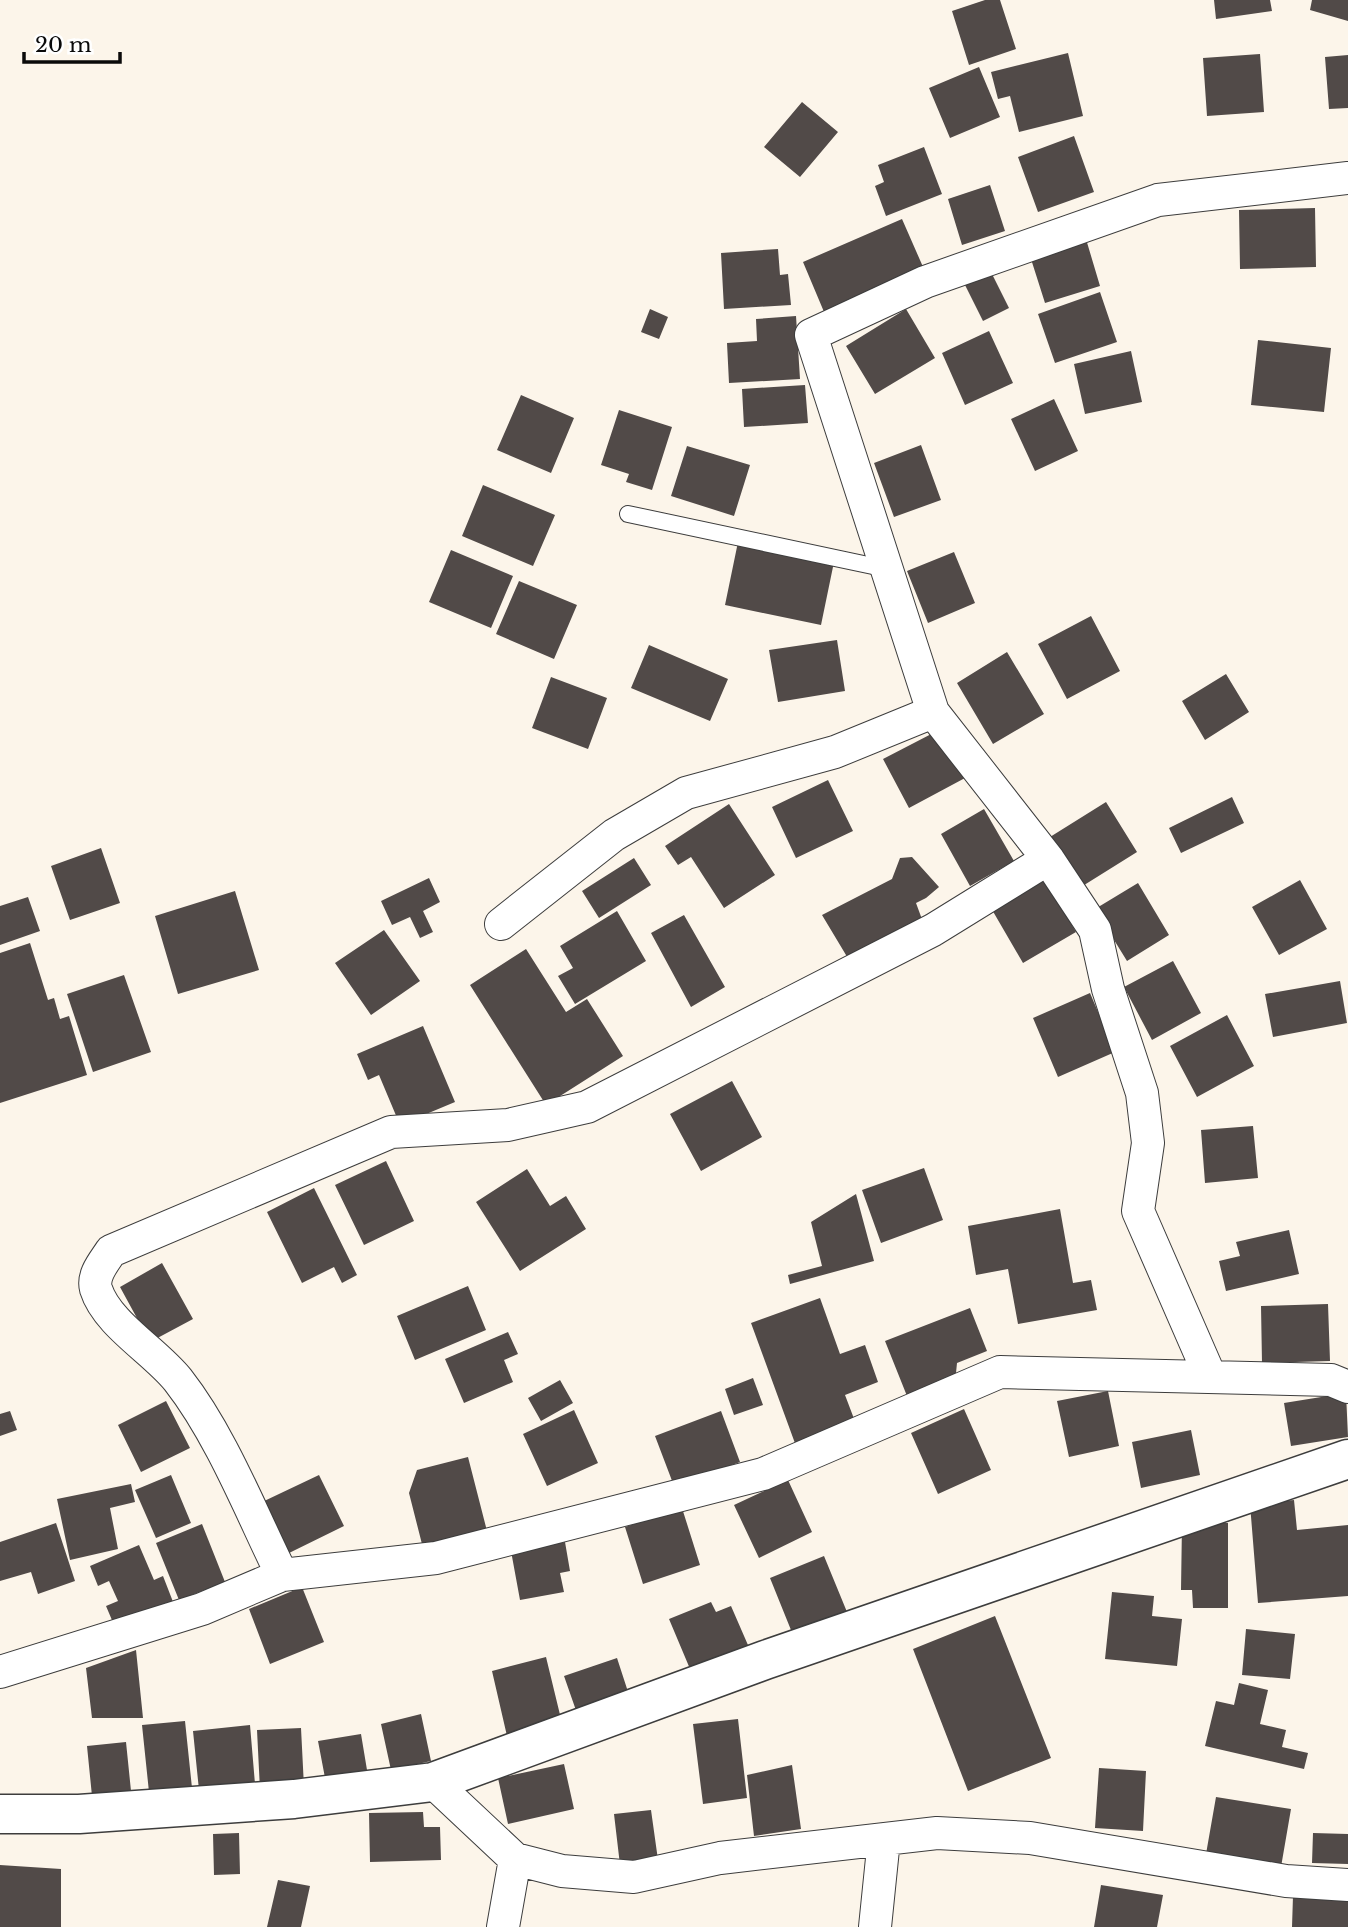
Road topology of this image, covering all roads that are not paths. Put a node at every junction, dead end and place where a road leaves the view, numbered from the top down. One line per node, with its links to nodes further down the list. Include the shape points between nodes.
1 (1348, 178): 3 (street, via 1157,200 925,282 811,335)
2 (628, 514): 3 (lane)
3 (887, 569): 4 (street)
4 (933, 712): 5 (street); 6 (street, via 835,752 686,793 614,835)
5 (1048, 859): 7 (street, via 1095,930 1108,989 1142,1093 1148,1143 1138,1211); 10 (street, via 933,930 587,1107 508,1125 391,1132 111,1251 98,1270 95,1287 107,1312 177,1378 200,1411)
6 (501, 924)
7 (1210, 1376): 8 (street, via 1331,1380); 10 (street, via 1000,1372 763,1474 436,1558)
8 (1348, 1387)
9 (1348, 1459): 12 (street, via 765,1660)
10 (282, 1575): 11 (street, via 202,1609)
11 (0, 1672)
12 (433, 1782): 13 (street, via 294,1799 79,1814); 15 (street)
13 (0, 1814)
14 (884, 1839): 15 (street, via 720,1858 634,1877 562,1871); 16 (street, via 937,1833 1030,1838 1286,1881); 18 (street)
15 (515, 1859): 17 (street)
16 (1348, 1885)
17 (503, 1927)
18 (874, 1927)

